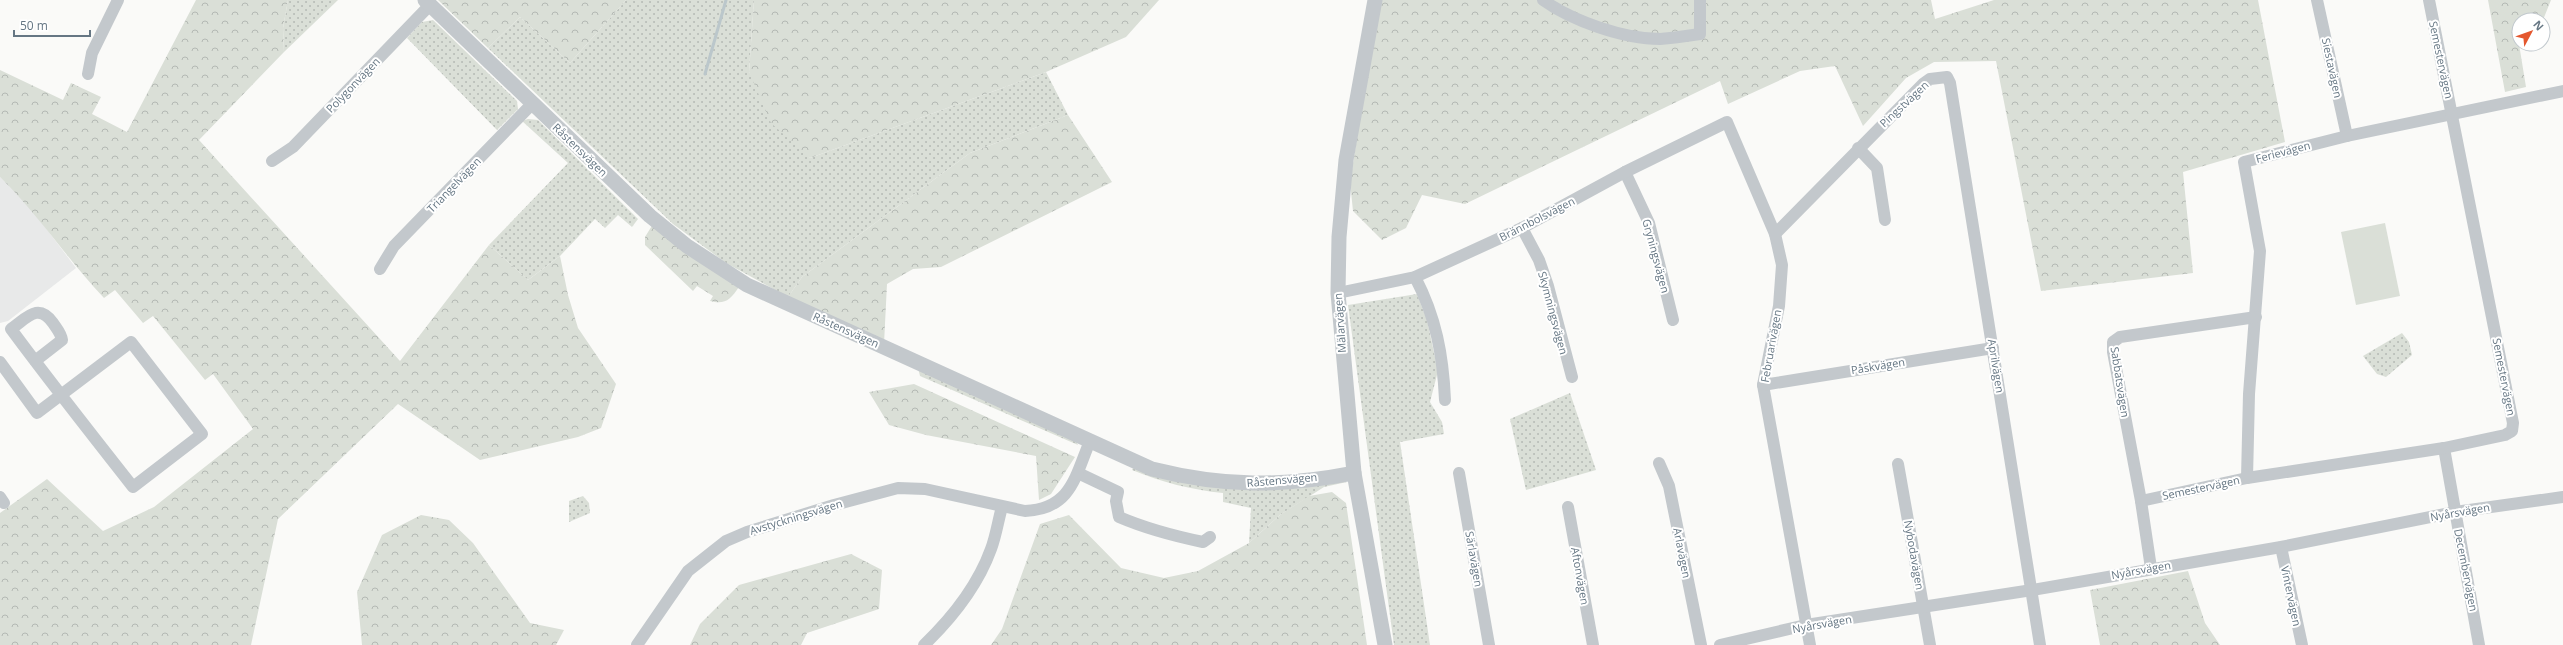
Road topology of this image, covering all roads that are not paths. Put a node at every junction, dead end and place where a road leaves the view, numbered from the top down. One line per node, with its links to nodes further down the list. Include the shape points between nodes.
1 (118, 0): 8 (street, via 92,52)
2 (1375, 0): 23 (street, Mälarvägen, via 1346,160 1339,237)
3 (1542, 0): 4 (street, via 1581,20 1619,33 1660,39 1700,34)
4 (1700, 0)
5 (2317, 0): 14 (street, Siestavägen)
6 (2429, 0): 12 (street, Semestervägen)
7 (427, 3): 11 (street, Råstensvägen); 16 (street, Polygonvägen, via 293,147)
8 (88, 74)
9 (1951, 87): 15 (street, Pingstvägen, via 1947,77 1930,79); 26 (street, Aprilvägen)
10 (2563, 91): 12 (street, Ferievägen)
11 (532, 104): 21 (street, Triangelvägen, via 394,246); 33 (street, Råstensvägen, via 650,216 687,246 747,285)
12 (2453, 114): 14 (street, Ferievägen); 34 (street, Semestervägen, via 2513,423 2512,431 2505,435)
13 (1727, 122): 17 (street, Brännbolsvägen); 20 (street, Februarivägen)
14 (2347, 136): 24 (street, Ferievägen, via 2244,162 2260,251)
15 (1858, 148): 18 (street, via 1877,168); 20 (street, Pingstvägen)
16 (272, 161)
17 (1625, 172): 19 (street, Brännbolsvägen); 25 (street, Gryningsvägen, via 1649,223)
18 (1885, 220)
19 (1522, 228): 22 (street, Brännbolsvägen); 29 (street, Skymningsvägen, via 1539,260 1548,286)
20 (1775, 234): 30 (street, Februarivägen, via 1782,265 1782,281)
21 (380, 269)
22 (1415, 277): 23 (street, Brännbolsvägen); 32 (street, via 1427,300 1439,339)
23 (1338, 293): 38 (street, Mälarvägen)
24 (2256, 317): 40 (street, Ferievägen, via 2249,388); 42 (street, Sabbatsvägen, via 2120,337 2113,342)
25 (1673, 320)
26 (1993, 348): 30 (street, Påskvägen); 49 (street, Aprilvägen)
27 (35, 360): 31 (street)
28 (0, 362): 31 (street, via 37,413)
29 (1572, 377)
30 (1763, 385): 51 (street, Februarivägen)
31 (61, 395): 31 (street, via 131,342 202,434 133,488)
32 (1445, 400)
33 (1090, 441): 37 (street, Avstyckningsvägen); 38 (street, Råstensvägen, via 1152,469 1212,482 1269,484)
34 (2444, 448): 40 (street, Semestervägen); 45 (street, Decembervägen)
35 (1659, 463): 57 (street, Arlavägen, via 1669,486)
36 (1898, 464): 50 (street, Nybodavägen)
37 (1078, 473): 43 (street, Avstyckningsvägen, via 1070,490 1056,504 1042,510 1025,511); 46 (street, via 1118,492 1116,501 1120,517 1142,527 1174,536 1203,542)
38 (1354, 473): 54 (street, Mälarvägen)
39 (1459, 473): 55 (street, Särlavägen)
40 (2247, 478): 42 (street, Semestervägen)
41 (2563, 497): 45 (street, Nyårsvägen)
42 (2141, 501): 48 (street, Sabbatsvägen)
43 (1002, 507): 52 (street, Avstyckningsvägen, via 925,489 898,488 747,532 726,541 688,571); 53 (street, via 991,549 972,587)
44 (1568, 507): 56 (street, Aftonvägen)
45 (2455, 512): 47 (street, Nyårsvägen); 63 (street, Decembervägen)
46 (1210, 537)
47 (2281, 546): 48 (street, Nyårsvägen); 62 (street, Vintervägen)
48 (2151, 568): 49 (street, Nyårsvägen)
49 (2032, 590): 50 (street, Nyårsvägen); 61 (street, Aprilvägen)
50 (1924, 607): 51 (street, Nyårsvägen); 60 (street, Nybodavägen)
51 (1806, 625): 58 (street, Nyårsvägen); 59 (street, Februarivägen)
52 (637, 645)
53 (924, 645)
54 (1384, 645)
55 (1489, 645)
56 (1592, 645)
57 (1701, 645)
58 (1720, 645)
59 (1810, 645)
60 (1930, 645)
61 (2040, 645)
62 (2302, 645)
63 (2479, 645)

